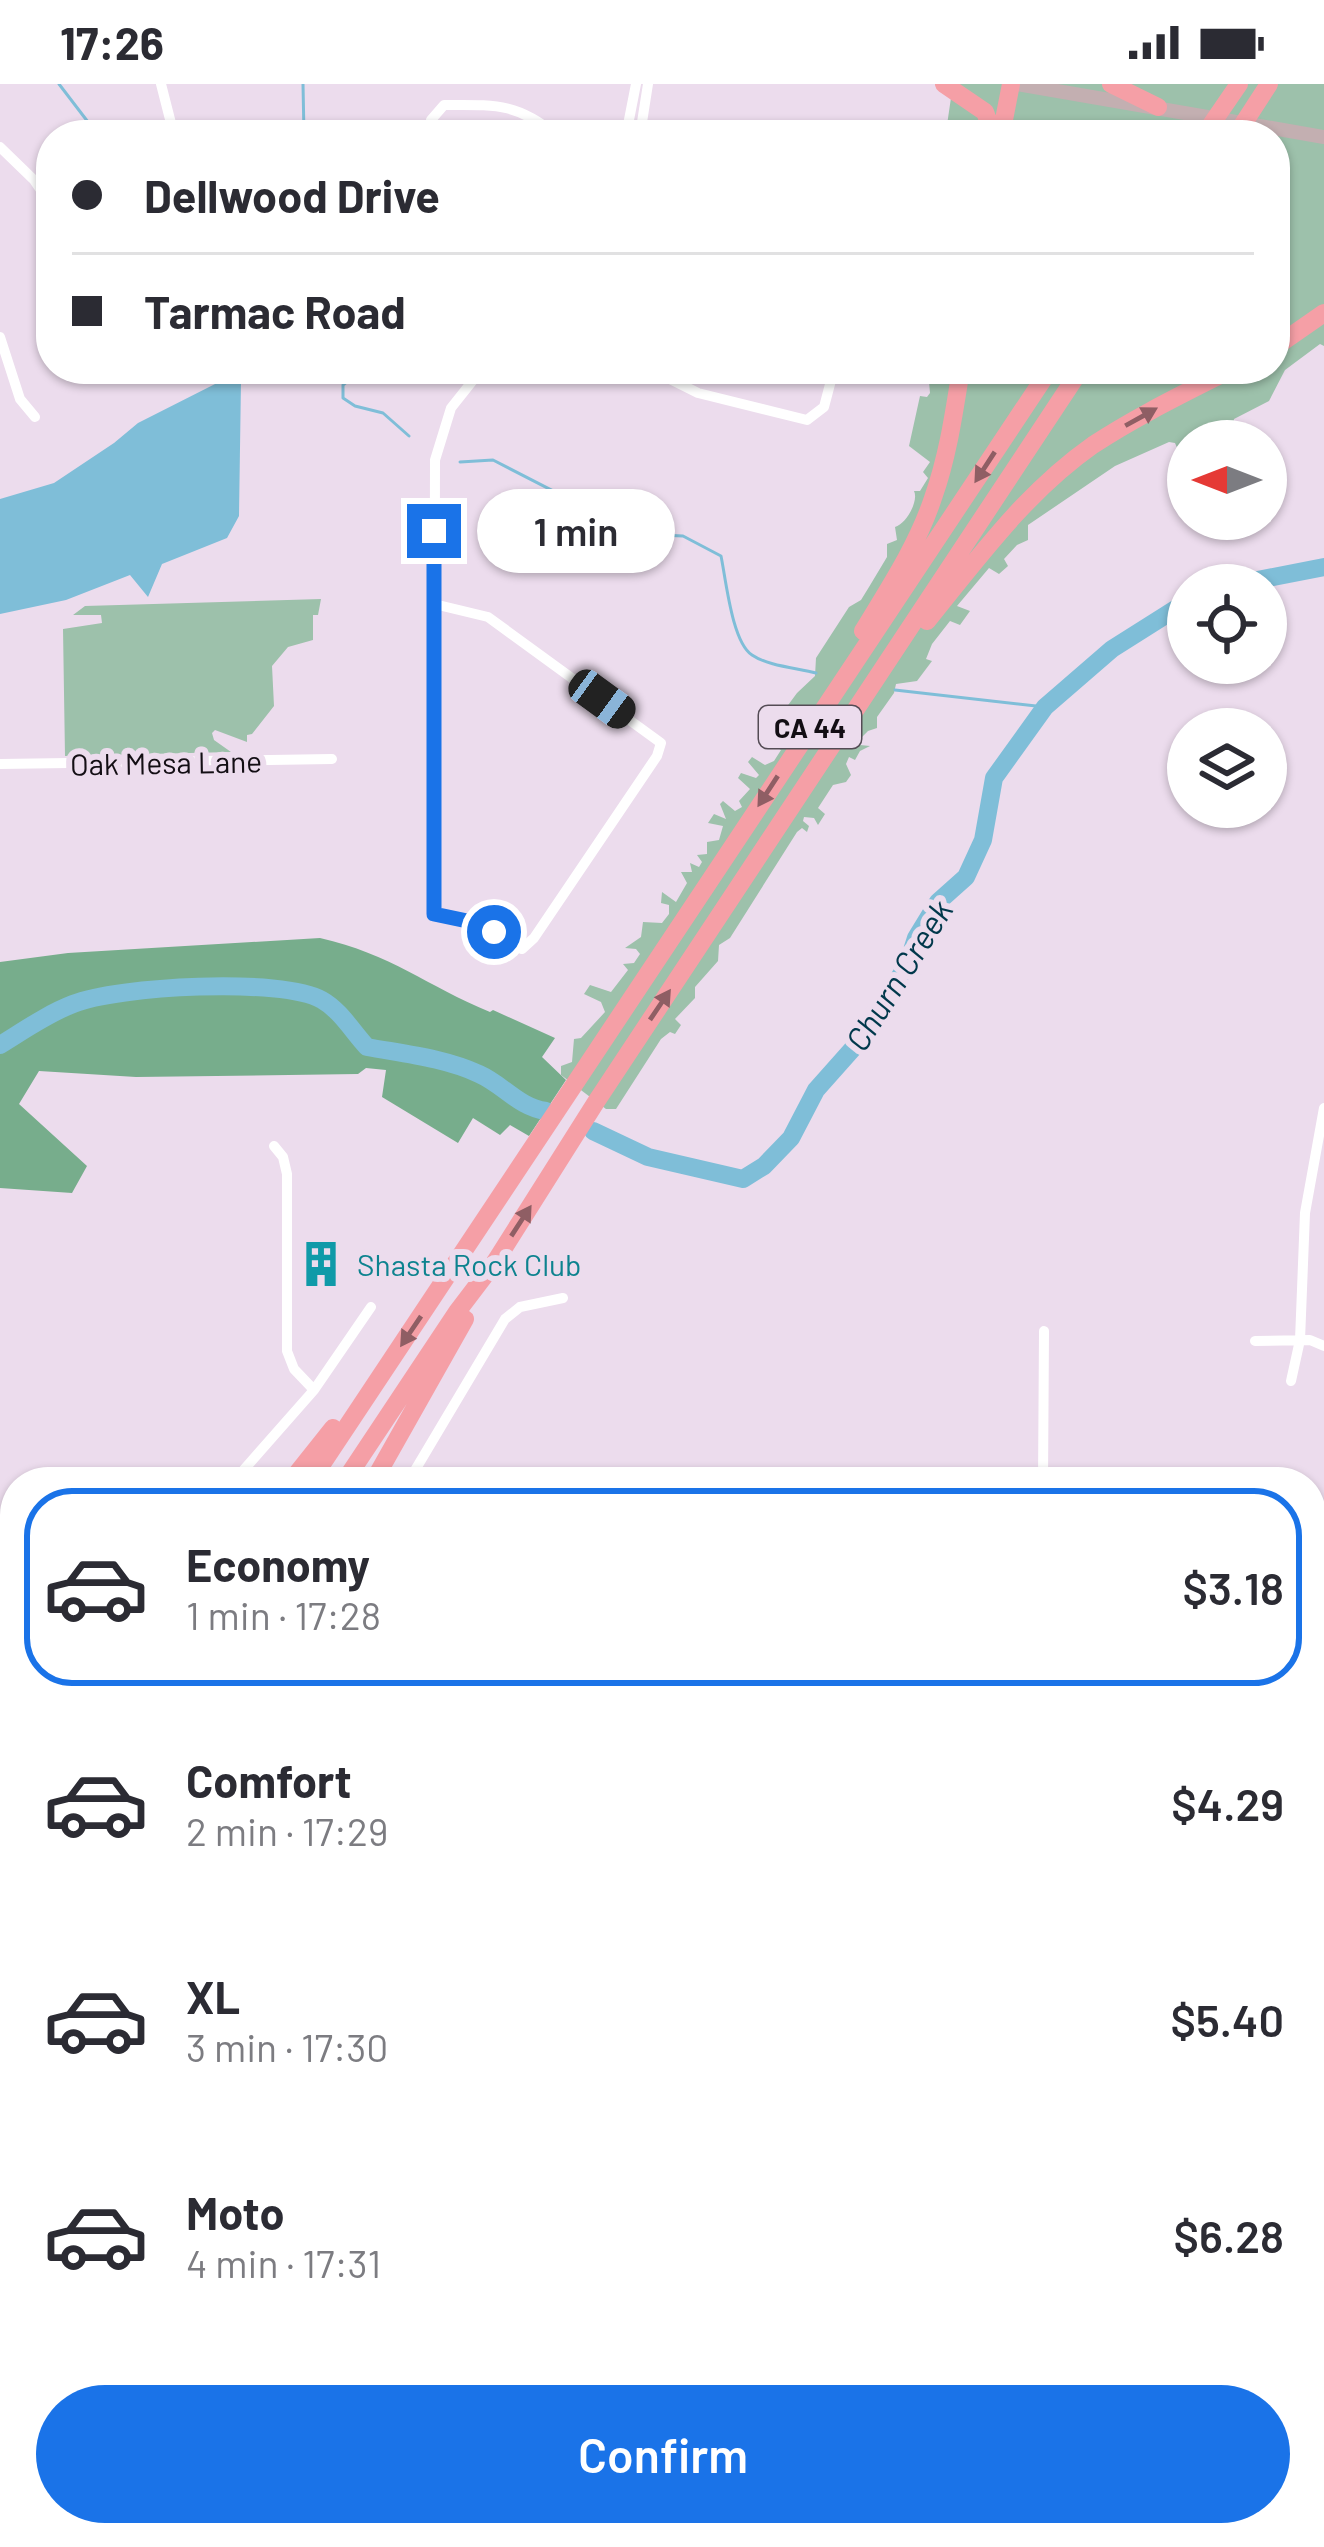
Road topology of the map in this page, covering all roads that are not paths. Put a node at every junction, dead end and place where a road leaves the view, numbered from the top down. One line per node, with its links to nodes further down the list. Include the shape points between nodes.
1 (161, 84): 11 (street)
2 (636, 84): 14 (street)
3 (648, 84): 15 (street)
4 (944, 84): 16 (highway)
5 (1014, 84): 10 (main road); 17 (highway)
6 (1111, 84): 10 (highway)
7 (1224, 84): 18 (highway)
8 (1239, 84): 19 (highway)
9 (1269, 84): 21 (highway)
10 (1158, 107): 20 (main road)
11 (170, 120)
12 (430, 120): 13 (street, via 444,105 510,107)
13 (538, 120)
14 (629, 120)
15 (642, 120)
16 (989, 120)
17 (1002, 120)
18 (1203, 120)
19 (1214, 120)
20 (1228, 120)
21 (1246, 120)
22 (1290, 131): 23 (main road)
23 (1324, 137)
24 (0, 147): 25 (street)
25 (36, 183)
26 (1324, 313): 27 (highway)
27 (1290, 336)
28 (0, 337): 36 (street, via 20,399)
29 (470, 384): 37 (street, via 437,448)
30 (686, 384): 31 (street, via 795,418 815,417)
31 (830, 384)
32 (958, 384): 39 (highway, via 928,512)
33 (1040, 384): 39 (highway, CA 44, one-way to 39)
34 (1072, 384): 38 (highway, CA 44)
35 (1204, 384): 38 (highway, one-way to 35, via 1052,478)
36 (35, 417)
37 (434, 604): 37 (street, via 434,914 526,948 661,747 494,621)
38 (880, 674): 44 (highway, CA 44, one-way to 38)
39 (824, 707): 51 (highway, CA 44, one-way to 51)
40 (332, 759): 41 (street, Oak Mesa Lane)
41 (0, 764)
42 (1324, 1108): 48 (street, via 1304,1213)
43 (274, 1146): 53 (street, via 287,1174 287,1351)
44 (495, 1262): 57 (highway, CA 44); 58 (highway)
45 (563, 1298): 59 (street, via 520,1307 505,1319)
46 (370, 1307): 53 (street)
47 (1044, 1330): 60 (street)
48 (1300, 1340): 49 (street); 50 (street); 52 (street)
49 (1256, 1342)
50 (1324, 1346)
51 (380, 1376): 55 (highway); 56 (highway, CA 44)
52 (1291, 1381)
53 (314, 1390): 54 (street)
54 (245, 1467)
55 (302, 1467)
56 (320, 1467)
57 (354, 1467)
58 (382, 1467)
59 (417, 1467)
60 (1043, 1467)

